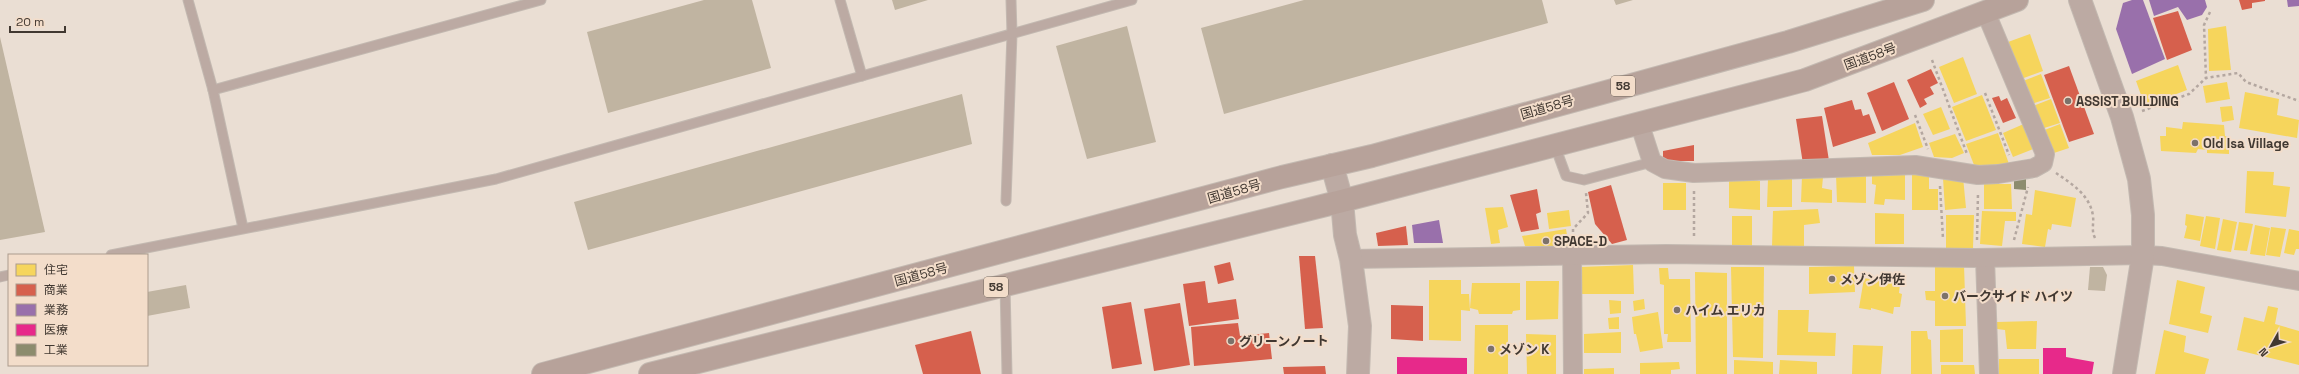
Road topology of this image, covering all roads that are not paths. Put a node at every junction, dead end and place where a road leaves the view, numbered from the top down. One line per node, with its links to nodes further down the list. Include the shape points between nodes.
1 (188, 0): 12 (lane)
2 (541, 0): 12 (lane)
3 (840, 0): 11 (lane)
4 (1011, 0): 10 (lane)
5 (1132, 0): 10 (lane)
6 (1923, 0): 16 (highway, 国道58号 / 58, via 1788,42)
7 (2017, 0): 9 (highway, 国道58号 / 58)
8 (2080, 0): 22 (street, via 2132,147 2140,186)
9 (1986, 13): 13 (highway, 国道58号 / 58, via 1805,80); 15 (street, via 2045,154 2038,165 1976,181 1937,168 1916,165 1694,173 1665,169)
10 (1012, 34): 11 (lane); 18 (lane)
11 (862, 76): 19 (lane, via 496,178)
12 (213, 90): 19 (lane)
13 (1639, 122): 14 (highway, 国道58号 / 58); 15 (street)
14 (1554, 145): 15 (lane, via 1566,176 1584,180); 17 (highway, 国道58号 / 58)
15 (1652, 162)
16 (1332, 165): 17 (street); 27 (highway, 国道58号 / 58)
17 (1342, 201): 24 (street, via 1345,235); 26 (highway, 国道58号 / 58)
18 (1006, 202)
19 (243, 228): 20 (lane)
20 (116, 254)
21 (1572, 255): 23 (street); 24 (street); 31 (street)
22 (2143, 255): 23 (street); 25 (street); 33 (street)
23 (1980, 258): 32 (street)
24 (1351, 259): 30 (street, via 1360,326)
25 (2299, 281)
26 (1005, 285): 28 (highway, 国道58号 / 58); 29 (lane)
27 (542, 374)
28 (650, 374)
29 (1008, 374)
30 (1358, 374)
31 (1572, 374)
32 (1989, 374)
33 (2124, 374)

